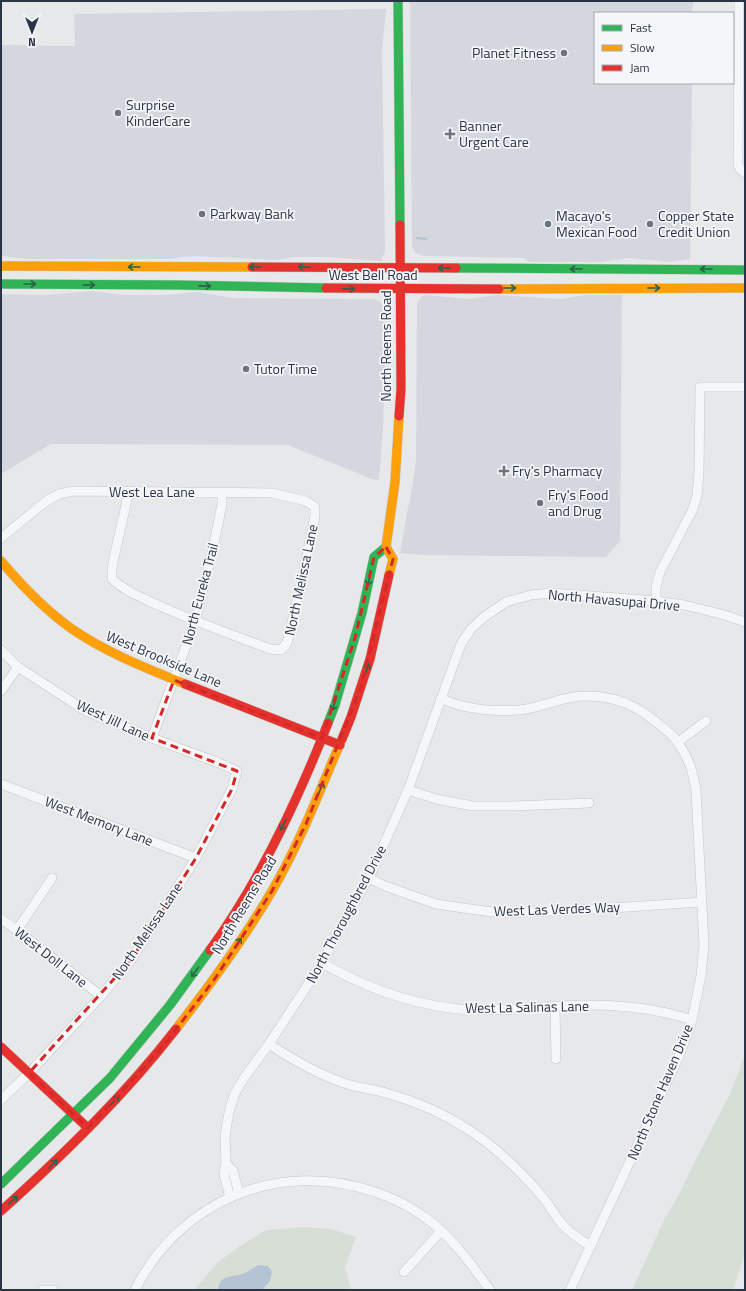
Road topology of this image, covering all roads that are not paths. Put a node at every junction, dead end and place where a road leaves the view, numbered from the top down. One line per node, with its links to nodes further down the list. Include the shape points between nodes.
1 (398, 1): 8 (main road, North Reems Road)
2 (739, 1): 3 (street)
3 (742, 80): 4 (street, via 738,165)
4 (745, 173)
5 (1, 266): 6 (main road, West Bell Road, one-way to 5)
6 (173, 267): 7 (main road, West Bell Road); 12 (main road, via 165,275 132,278)
7 (225, 268): 8 (main road, West Bell Road, one-way to 7); 13 (main road, via 209,275 184,276)
8 (400, 268): 10 (main road, West Bell Road, one-way to 8); 15 (main road, North Reems Road)
9 (745, 270): 10 (main road, West Bell Road, one-way to 10)
10 (615, 278): 14 (main road, West Bell Road, one-way to 14); 15 (main road, West Bell Road, one-way to 10)
11 (1, 284): 12 (main road, West Bell Road, one-way to 12)
12 (122, 285): 13 (main road, West Bell Road)
13 (179, 285): 15 (main road, West Bell Road, one-way to 15)
14 (745, 288)
15 (400, 289): 21 (main road, North Reems Road, via 399,430)
16 (745, 387): 23 (street, via 700,387 700,473 697,496 692,511 660,572)
17 (129, 491): 18 (street, West Lea Lane); 20 (street, West Lea Lane, via 73,491 59,494 45,502); 25 (street, via 112,567 112,579 133,594)
18 (222, 492): 19 (street, West Lea Lane, via 272,493 306,501); 25 (street, North Eureka Trail, via 212,553)
19 (315, 507): 25 (street, North Melissa Lane, via 302,581 287,643 281,650 270,649)
20 (1, 538)
21 (386, 547): 34 (main road, North Reems Road, one-way to 34, via 374,557 354,644); 36 (main road, North Reems Road, one-way to 21, via 370,659 393,560)
22 (1, 561): 29 (main road, West Brookside Lane, via 36,600 96,645)
23 (656, 601): 24 (street, North Havasupai Drive, via 551,593 531,594); 26 (street, North Havasupai Drive, via 684,605)
24 (506, 602): 31 (street, North Thoroughbred Drive, via 471,629 461,644)
25 (195, 622): 29 (street, North Eureka Trail)
26 (745, 622)
27 (1, 650): 28 (street, West Jill Lane)
28 (18, 667): 30 (street); 33 (street, West Jill Lane, via 86,711)
29 (174, 680): 33 (street, North Eureka Trail); 34 (main road, West Brookside Lane)
30 (1, 691)
31 (442, 699): 35 (street, North Stone Haven Drive, via 468,707 520,710 572,697 608,697 646,713); 39 (street, North Thoroughbred Drive)
32 (706, 721): 35 (street)
33 (152, 738): 37 (street, West Jill Lane)
34 (322, 738): 36 (main road, West Brookside Lane); 56 (main road, North Reems Road, one-way to 56, via 301,789 258,875 218,939 170,1006 110,1078)
35 (678, 742): 44 (street, North Stone Haven Drive, via 688,760 694,779)
36 (340, 745): 57 (main road, North Reems Road, one-way to 36, via 160,1050 218,974 272,891 306,824)
37 (237, 771): 41 (street, North Melissa Lane, via 232,789)
38 (1, 784): 41 (street, West Memory Lane)
39 (408, 790): 40 (street, via 436,799 473,806); 43 (street, North Thoroughbred Drive)
40 (589, 803)
41 (196, 858): 48 (street, North Melissa Lane, via 131,960)
42 (52, 878): 46 (street)
43 (369, 878): 44 (street, West Las Verdes Way, via 436,904 501,913); 47 (street, North Thoroughbred Drive)
44 (702, 902): 50 (street, North Stone Haven Drive, via 704,945)
45 (1, 919): 46 (street, West Doll Lane)
46 (17, 930): 48 (street, West Doll Lane)
47 (322, 963): 49 (street, West La Salinas Lane, via 372,988 423,1003 470,1010); 51 (street, North Thoroughbred Drive)
48 (101, 996): 54 (street, North Melissa Lane)
49 (555, 1007): 50 (street, West La Salinas Lane, via 622,1006); 53 (street)
50 (692, 1020): 64 (street, North Stone Haven Drive, via 679,1056)
51 (269, 1044): 58 (street, North Thoroughbred Drive, via 235,1094 225,1137); 64 (street, via 317,1072 347,1084 409,1100 440,1113 470,1130 510,1162 576,1238)
52 (1, 1047): 54 (main road)
53 (556, 1059)
54 (29, 1074): 55 (street, North Melissa Lane); 56 (main road)
55 (1, 1100)
56 (73, 1115): 57 (main road); 59 (main road, North Reems Road)
57 (88, 1128): 62 (main road, North Reems Road, one-way to 57)
58 (226, 1164): 60 (street, North Thoroughbred Drive, via 233,1171); 61 (street, North Thoroughbred Drive, via 224,1174)
59 (1, 1184)
60 (239, 1194): 61 (street); 63 (street, via 280,1182 340,1183 372,1191 405,1205)
61 (230, 1198): 68 (street, via 197,1216 178,1232 158,1253)
62 (1, 1211)
63 (441, 1231): 65 (street); 69 (street, via 458,1248)
64 (591, 1246): 70 (street, North Stone Haven Drive)
65 (404, 1272)
66 (43, 1290): 67 (street)
67 (53, 1290)
68 (135, 1290)
69 (490, 1290)
70 (570, 1290)

